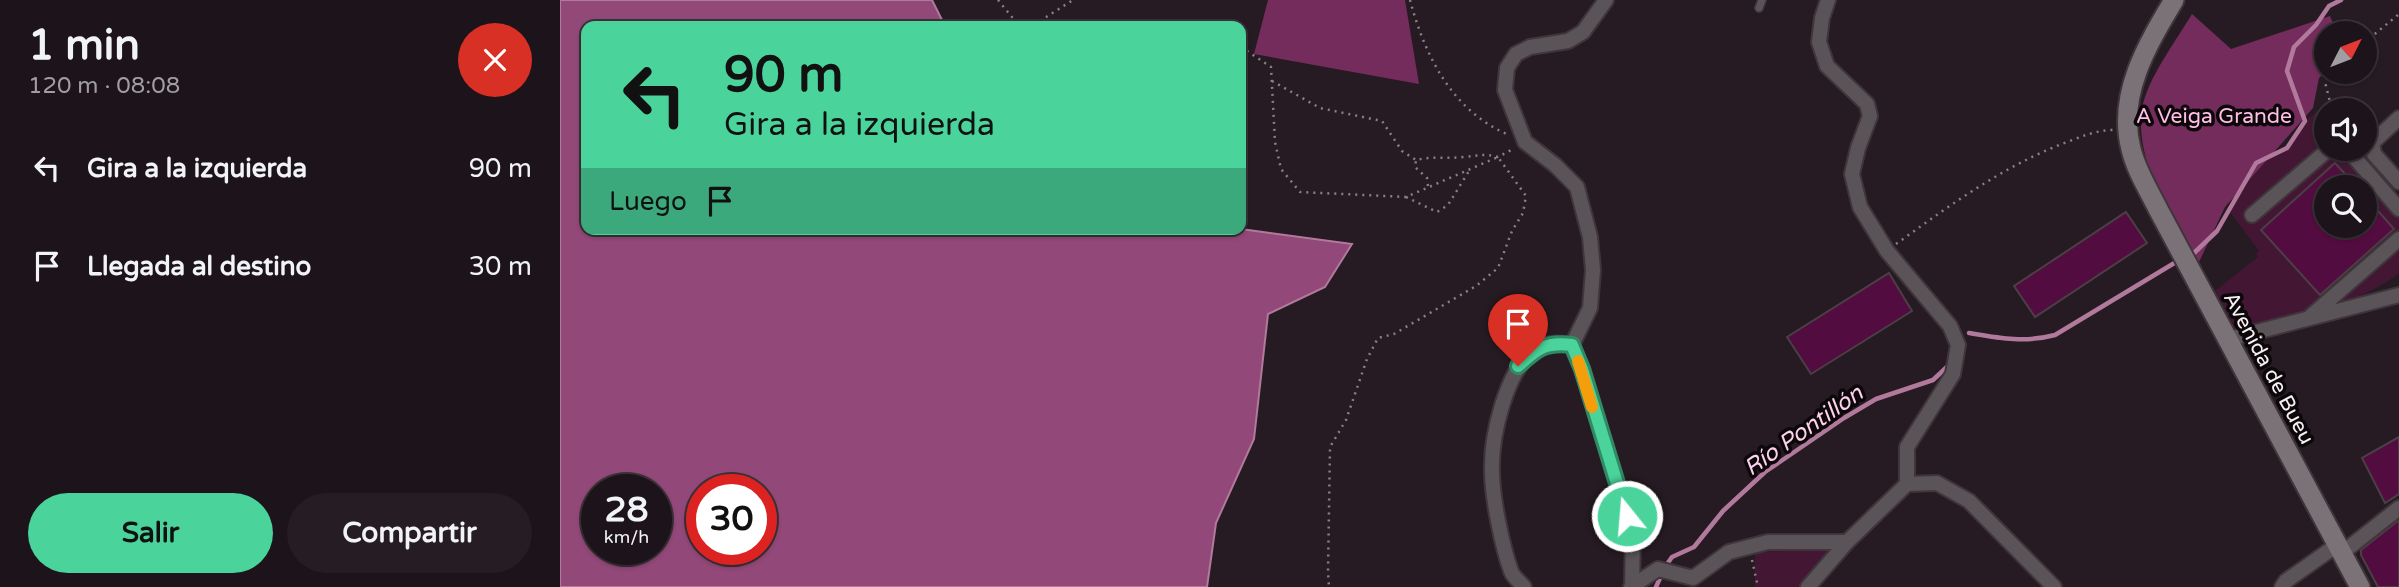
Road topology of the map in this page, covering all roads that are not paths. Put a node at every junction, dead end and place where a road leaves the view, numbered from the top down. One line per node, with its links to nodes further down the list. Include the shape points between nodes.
1 (1606, 0): 14 (street, via 1583,32 1568,41 1516,54 1507,68 1504,90 1525,142 1577,187 1593,270 1590,308)
2 (1828, 0): 15 (street, via 1819,42 1827,66 1867,104 1870,116 1852,174 1860,207 1887,251 1950,326 1958,345 1953,374 1907,447)
3 (2174, 0): 13 (main road, Avenida de Bueu, via 2141,60 2132,86 2128,130 2138,170)
4 (2399, 118): 7 (street, via 2372,144 2374,154)
5 (2315, 161): 9 (street)
6 (2358, 161): 8 (street)
7 (2399, 182)
8 (2399, 209)
9 (2252, 215)
10 (2399, 239): 12 (street)
11 (2399, 295): 12 (street)
12 (2308, 319): 13 (street)
13 (2229, 340): 18 (main road, Avenida de Bueu)
14 (1572, 345): 19 (street, via 1537,348 1518,366 1497,421 1492,470 1499,521 1511,573); 20 (street, via 1633,535)
15 (1907, 484): 17 (street); 22 (street, via 1937,483 1969,501)
16 (2399, 508): 18 (street)
17 (1847, 542): 20 (street, via 1768,542 1728,552 1693,578 1665,571); 21 (street)
18 (2340, 549): 23 (street); 24 (main road, Avenida de Bueu)
19 (1524, 587)
20 (1632, 587)
21 (1808, 587)
22 (2054, 587)
23 (2281, 587)
24 (2360, 587)

